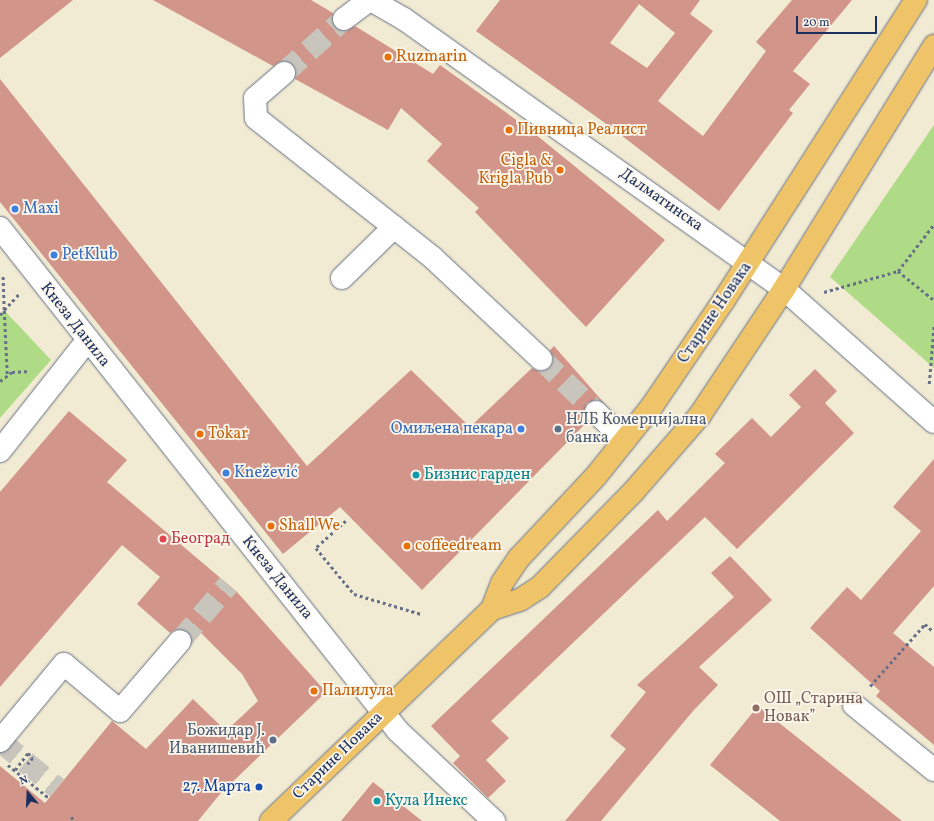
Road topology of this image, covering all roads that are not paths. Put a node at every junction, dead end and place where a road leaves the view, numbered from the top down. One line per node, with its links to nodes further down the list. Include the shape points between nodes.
1 (370, 0): 3 (street); 8 (street, Далматинска, via 404,18)
2 (916, 0): 8 (main road, Старине Новака)
3 (344, 19)
4 (934, 46): 10 (main road, Старине Новака)
5 (284, 73): 6 (street, via 255,98 256,118)
6 (394, 227): 9 (street); 12 (street, via 433,258)
7 (0, 228): 11 (street, Кнеза Данила)
8 (748, 264): 10 (street, Далматинска); 15 (main road, Старине Новака, via 656,400)
9 (342, 278)
10 (790, 294): 14 (street, Далматинска); 17 (main road, Старине Новака, via 700,415 634,491 540,587 520,600)
11 (87, 341): 16 (street); 20 (street, Кнеза Данила)
12 (541, 359)
13 (596, 412): 15 (street)
14 (931, 414)
15 (624, 440): 17 (main road, Старине Новака, via 596,476 519,558 502,583)
16 (0, 451)
17 (492, 608): 20 (main road, Старине Новака)
18 (180, 641): 21 (street, via 120,712 64,664)
19 (854, 705): 22 (street)
20 (383, 713): 23 (main road, Старине Новака); 24 (street, Кнеза Данила, via 398,731)
21 (0, 741)
22 (934, 770)
23 (271, 821)
24 (494, 821)

